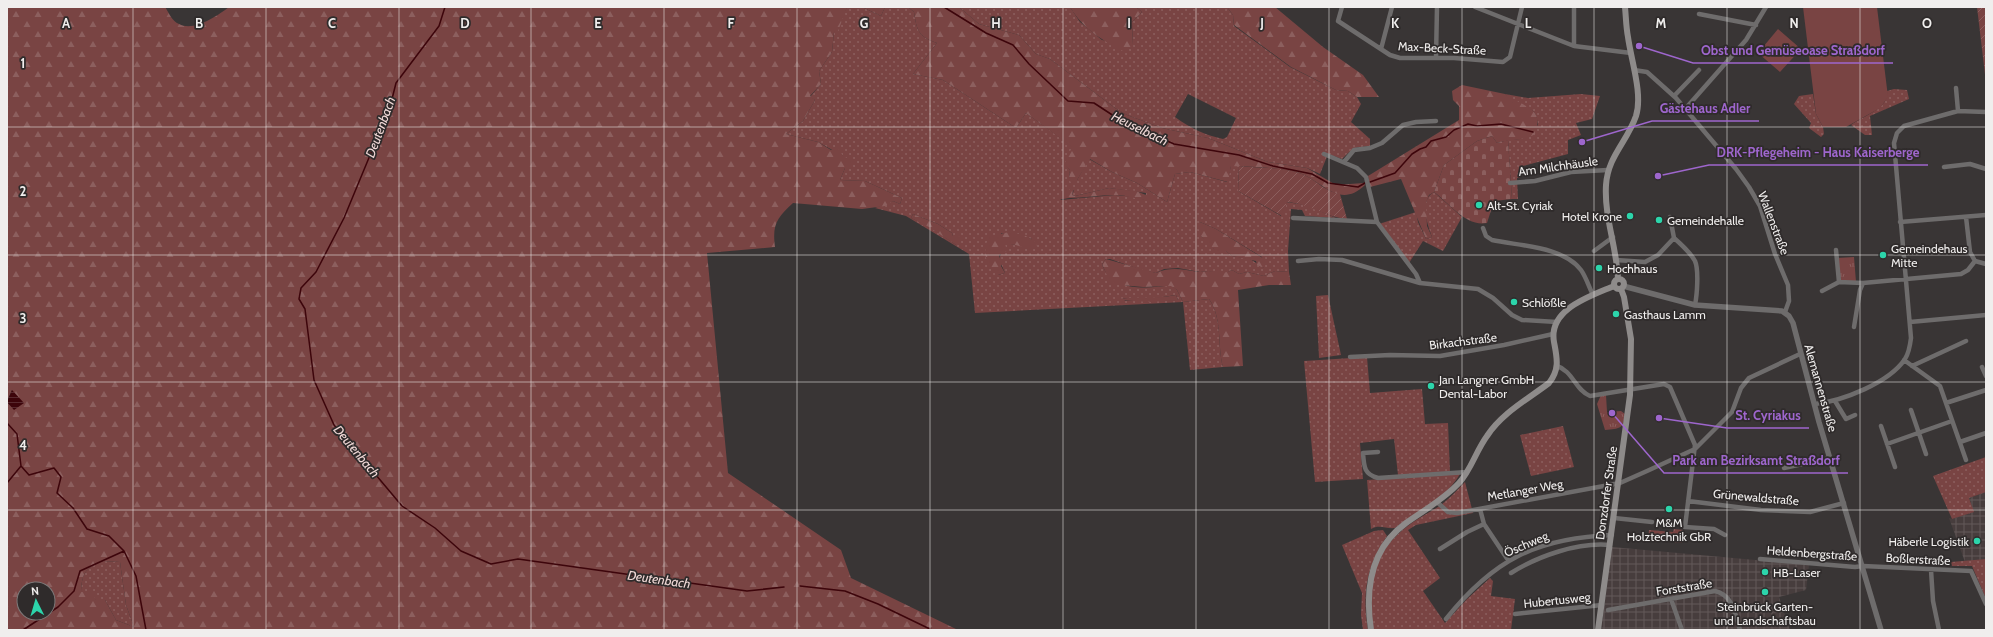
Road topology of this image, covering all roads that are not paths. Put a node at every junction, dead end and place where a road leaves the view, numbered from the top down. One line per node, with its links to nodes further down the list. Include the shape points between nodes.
1 (1342, 7): 13 (street, Max-Beck-Straße, via 1338,22)
2 (1392, 7): 13 (street)
3 (1437, 7): 15 (street)
4 (1475, 7): 10 (street)
5 (1522, 7): 10 (street, Max-Beck-Straße)
6 (1574, 7): 12 (street)
7 (1625, 7): 14 (main road)
8 (1766, 7): 11 (street)
9 (1699, 14): 11 (street)
10 (1518, 24): 12 (street); 15 (street, Max-Beck-Straße, via 1510,57 1503,62)
11 (1756, 25): 20 (street)
12 (1574, 46): 14 (street)
13 (1380, 49): 15 (street, Max-Beck-Straße, via 1400,58)
14 (1631, 53): 16 (main road)
15 (1436, 58)
16 (1634, 70): 19 (street, Wallenstraße, via 1647,72); 28 (main road, via 1638,101 1636,115)
17 (1699, 70): 19 (street)
18 (1956, 88): 21 (street)
19 (1674, 96): 20 (street, Wallenstraße)
20 (1686, 108): 55 (street, Wallenstraße, via 1740,174 1760,206 1788,285 1789,301)
21 (1958, 111): 22 (street); 35 (street, via 1904,126 1897,133 1894,143)
22 (1986, 112)
23 (1436, 121): 25 (street, via 1403,125 1382,143 1354,150)
24 (1324, 154): 25 (street)
25 (1344, 162): 34 (street, via 1357,168 1366,177)
26 (1944, 167): 27 (street, via 1970,164)
27 (1986, 169)
28 (1608, 170): 29 (street, Am Milchhäusle, via 1566,173 1535,181); 37 (main road, via 1606,187)
29 (1510, 183)
30 (1986, 215): 32 (street)
31 (1670, 217): 38 (street)
32 (1966, 217): 35 (street); 43 (street, via 1970,252)
33 (1293, 218): 34 (street)
34 (1377, 222): 48 (street)
35 (1900, 222): 46 (street)
36 (1483, 228): 53 (street, via 1486,236 1492,240 1551,252 1567,258 1581,270)
37 (1613, 236): 40 (street); 41 (main road)
38 (1674, 238): 41 (street, via 1658,255 1645,262); 54 (street, via 1695,262)
39 (1836, 250): 47 (street)
40 (1594, 251)
41 (1616, 260): 45 (main road)
42 (1298, 261): 48 (street, via 1342,260)
43 (1975, 261): 44 (street); 46 (street, via 1965,273)
44 (1986, 264)
45 (1618, 279): 50 (main road); 51 (main road, via 1622,281)
46 (1905, 279): 49 (street); 58 (street)
47 (1839, 282): 49 (street); 52 (street)
48 (1420, 283): 57 (street, via 1478,289 1522,320)
49 (1863, 283): 59 (street)
50 (1614, 286): 51 (main road, via 1617,289); 53 (main road)
51 (1622, 287): 54 (street); 69 (main road, Donzdorfer Straße, via 1630,339)
52 (1822, 291)
53 (1593, 295): 57 (main road, via 1569,308)
54 (1695, 305): 55 (street)
55 (1785, 312): 62 (street, Alemannenstraße, via 1793,323)
56 (1986, 315): 58 (street)
57 (1557, 322): 60 (main road)
58 (1910, 322): 64 (street, via 1911,338)
59 (1854, 327)
60 (1554, 334): 63 (street, Birkachstraße, via 1504,346 1440,356); 65 (main road)
61 (1966, 341): 66 (street)
62 (1800, 354): 72 (street, Alemannenstraße); 82 (street, via 1750,378 1741,388 1732,412)
63 (1350, 357)
64 (1904, 360): 66 (street); 71 (street, via 1874,384)
65 (1557, 366): 69 (street, via 1564,368 1579,389 1590,396); 89 (main road, via 1549,383 1494,426)
66 (1912, 366): 73 (street, via 1940,386)
67 (1982, 367): 68 (street)
68 (1986, 376)
69 (1631, 390): 82 (street, via 1664,384 1670,387 1694,439); 90 (main road, Donzdorfer Straße)
70 (1986, 390): 73 (street)
71 (1835, 401): 72 (street); 75 (street, via 1846,419)
72 (1815, 404): 85 (street, Alemannenstraße)
73 (1946, 404): 76 (street)
74 (1911, 410): 78 (street)
75 (1855, 415)
76 (1952, 421): 78 (street); 80 (street)
77 (1881, 426): 81 (street)
78 (1919, 433): 81 (street); 84 (street)
79 (1986, 433): 80 (street)
80 (1960, 442): 86 (street)
81 (1887, 444): 87 (street)
82 (1695, 449): 90 (street, Metlanger Weg); 91 (street)
83 (1378, 452): 89 (street, via 1363,453 1366,473 1378,478)
84 (1926, 454)
85 (1830, 458): 88 (street); 93 (street, Alemannenstraße)
86 (1966, 460)
87 (1895, 467)
88 (1784, 468)
89 (1467, 472): 92 (main road)
90 (1620, 483): 94 (street, Metlanger Weg); 95 (main road, Donzdorfer Straße)
91 (1688, 501): 93 (street, Grünewaldstraße, via 1761,510 1810,512); 99 (street, via 1685,526 1714,530)
92 (1438, 503): 94 (street, Metlanger Weg, via 1450,513); 113 (main road, via 1405,524 1392,535 1381,550 1372,569 1369,588)
93 (1844, 503): 104 (street, Alemannenstraße)
94 (1480, 508): 97 (street)
95 (1614, 518): 96 (street); 98 (main road, Donzdorfer Straße)
96 (1652, 522)
97 (1484, 524): 101 (street); 103 (street)
98 (1612, 535): 100 (main road, Donzdorfer Straße); 103 (street, Öschweg, via 1554,542)
99 (1725, 535)
100 (1610, 545): 106 (street, via 1584,546 1555,553 1534,560); 109 (main road, Donzdorfer Straße)
101 (1440, 549)
102 (1760, 559): 104 (street, Heldenbergstraße)
103 (1508, 560): 112 (street, Öschweg, via 1476,585)
104 (1863, 566): 105 (street, Boßlerstraße); 117 (street, Alemannenstraße)
105 (1931, 570): 108 (street, Boßlerstraße, via 1971,571); 118 (street)
106 (1511, 573)
107 (1671, 599): 110 (street, Forststraße); 115 (street); 116 (street, Forststraße, via 1715,591 1723,593 1733,606)
108 (1986, 604)
109 (1602, 605): 111 (street, Hubertusweg); 114 (main road, Donzdorfer Straße)
110 (1608, 610)
111 (1515, 614)
112 (1446, 619)
113 (1371, 630)
114 (1598, 630)
115 (1682, 630)
116 (1740, 630)
117 (1882, 630)
118 (1939, 630)

